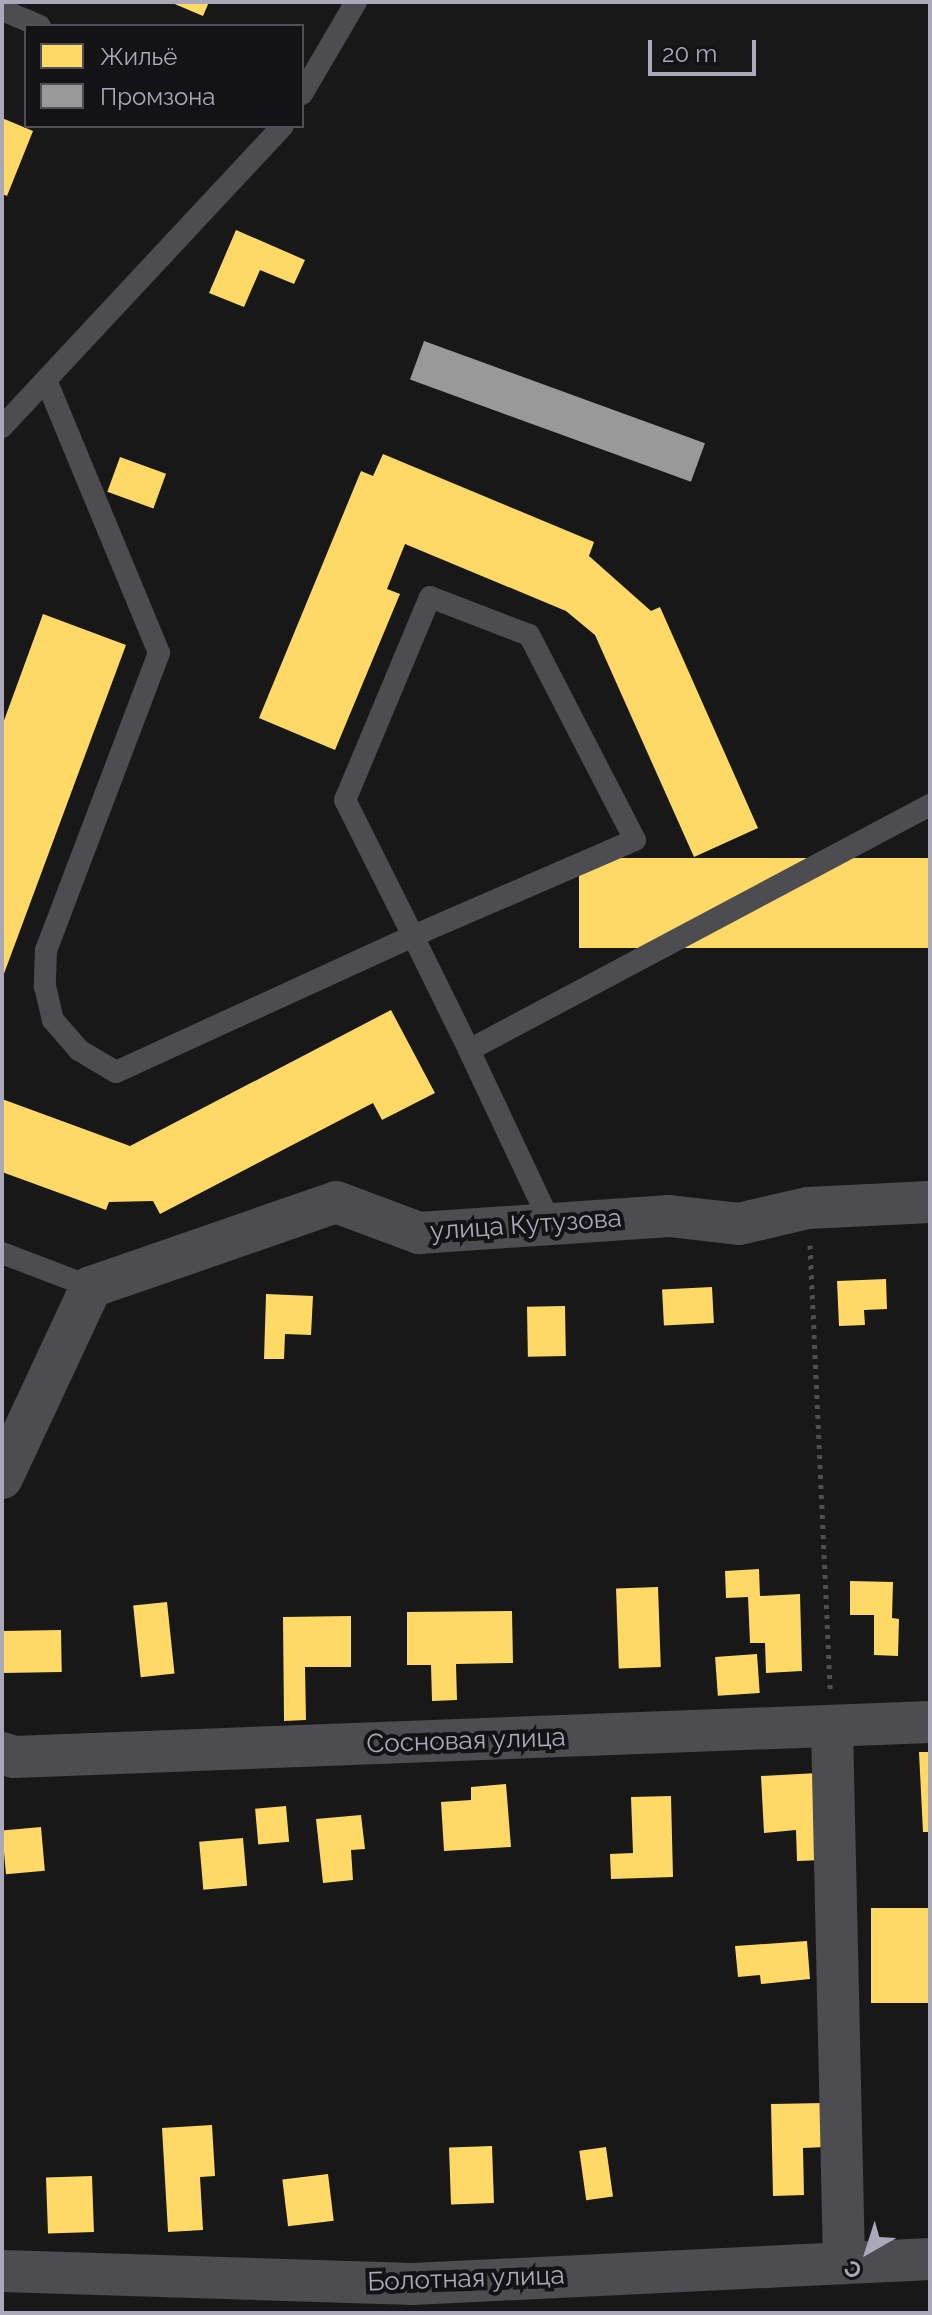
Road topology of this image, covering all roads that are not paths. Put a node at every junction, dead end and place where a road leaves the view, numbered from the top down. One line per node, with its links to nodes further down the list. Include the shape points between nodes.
1 (356, 2): 4 (lane)
2 (2, 10): 3 (lane)
3 (35, 24)
4 (304, 91)
5 (280, 128): 6 (lane)
6 (46, 380): 7 (lane); 9 (lane, via 159,653 46,950 45,986 53,1020 79,1050 116,1072)
7 (2, 427)
8 (930, 805): 10 (lane)
9 (413, 936): 9 (lane, via 345,800 430,597 529,635 635,840); 10 (lane)
10 (469, 1050): 12 (lane)
11 (930, 1202): 12 (street, улица Кутузова, via 808,1208 739,1224 669,1216)
12 (551, 1224): 14 (street, улица Кутузова, via 419,1233 336,1202)
13 (2, 1253): 14 (lane)
14 (91, 1287): 15 (street)
15 (2, 1478)
16 (930, 1722): 17 (street, Сосновая улица)
17 (832, 1728): 18 (street, Сосновая улица, via 30,1757); 20 (street)
18 (2, 1753)
19 (930, 2259): 20 (street, Болотная улица)
20 (844, 2262): 21 (street, Болотная улица, via 413,2284)
21 (2, 2271)

